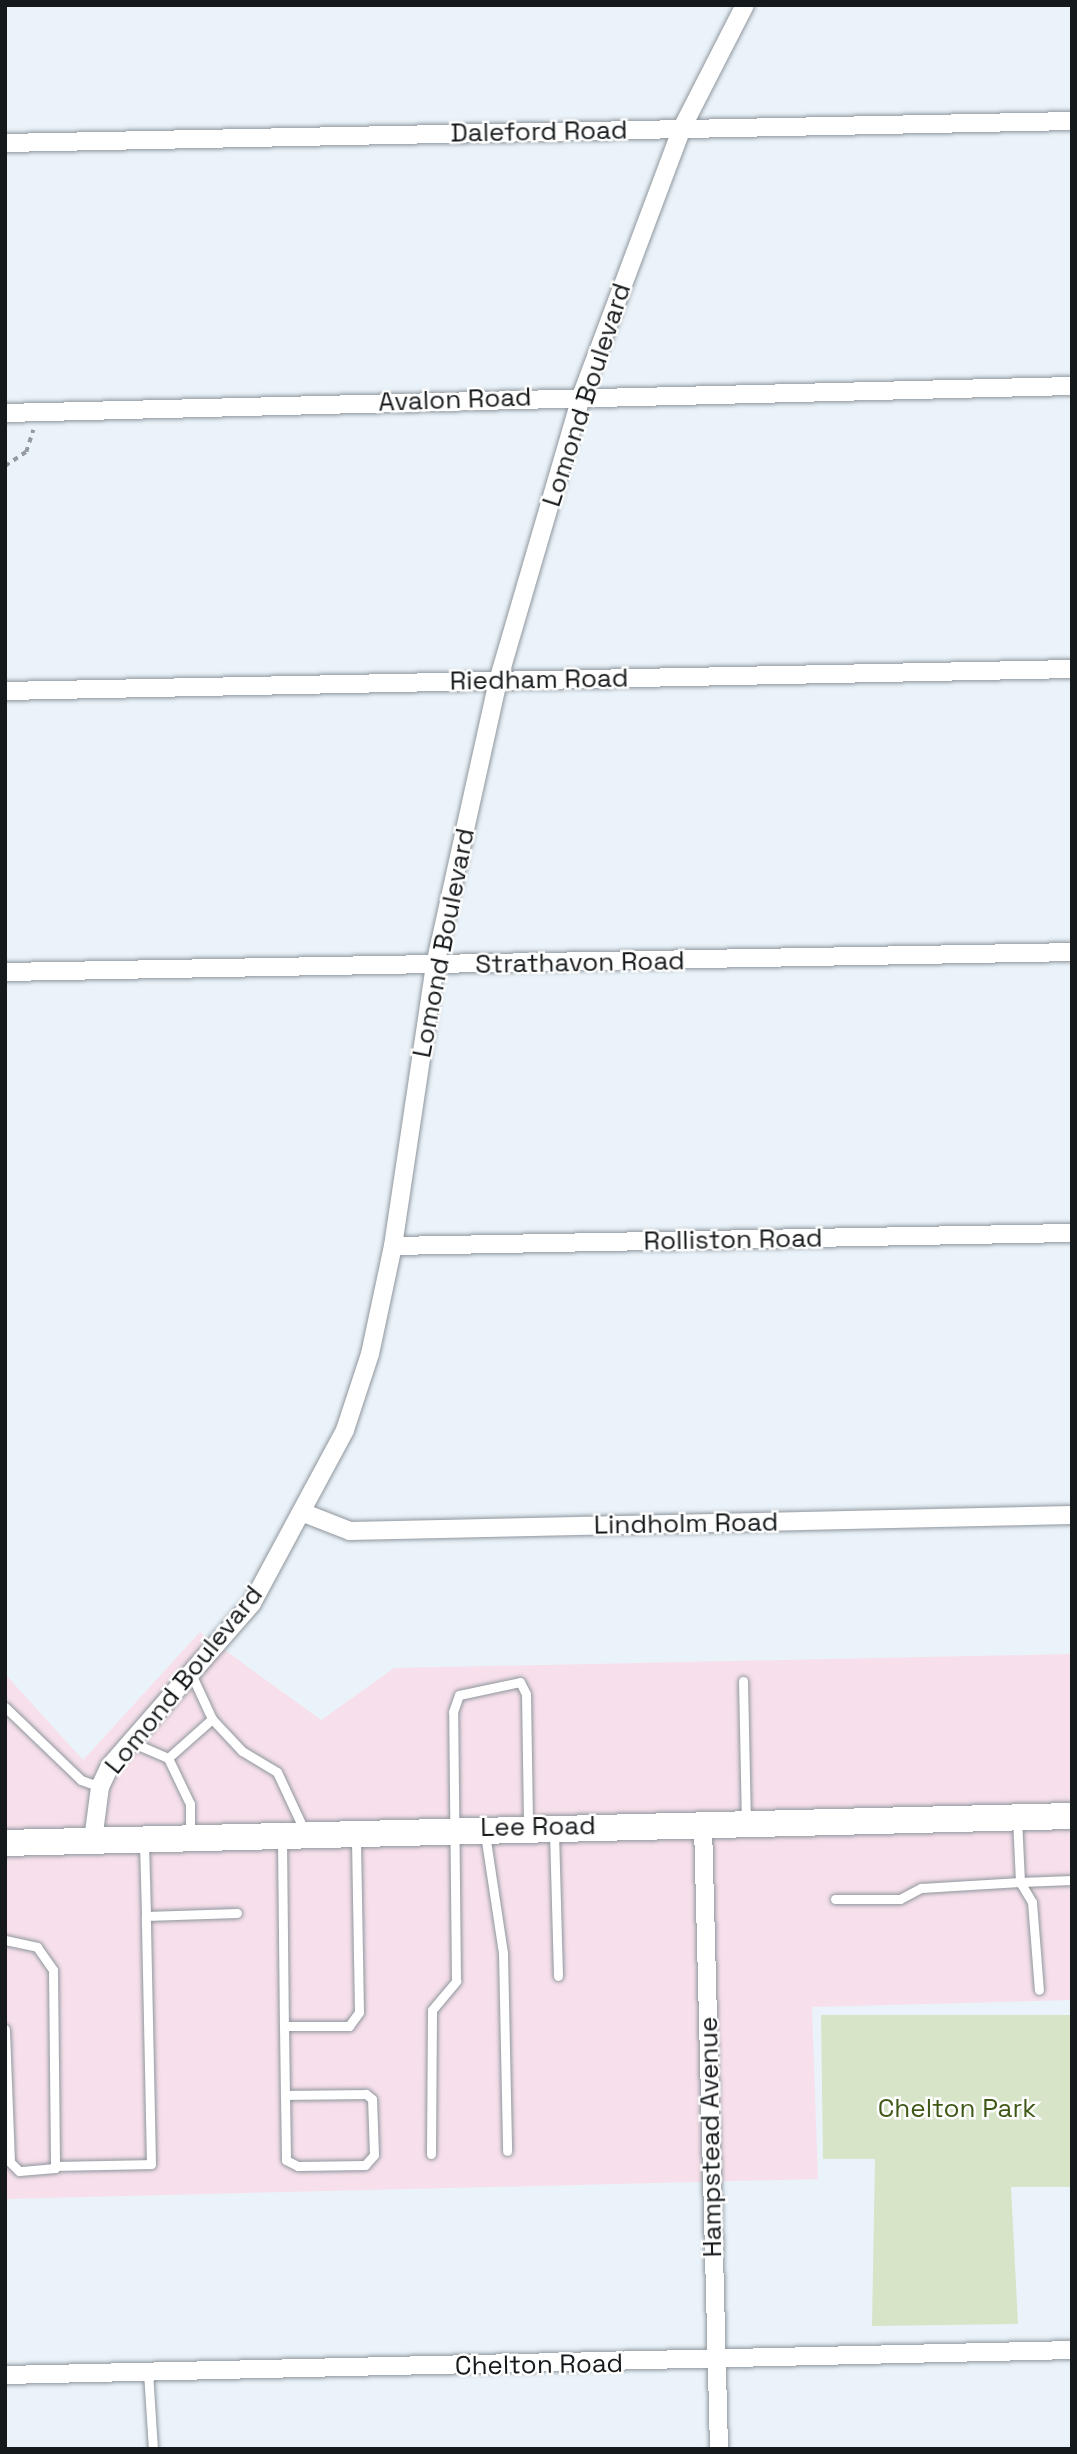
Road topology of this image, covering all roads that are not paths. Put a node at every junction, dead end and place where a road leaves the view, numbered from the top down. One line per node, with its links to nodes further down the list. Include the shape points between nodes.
1 (745, 5): 3 (street, Lomond Boulevard)
2 (1072, 121): 3 (street, Daleford Road)
3 (682, 128): 4 (street, Daleford Road); 6 (street, Lomond Boulevard)
4 (5, 143)
5 (1072, 386): 6 (street, Avalon Road)
6 (582, 394): 7 (street, Avalon Road); 9 (street, Lomond Boulevard)
7 (5, 414)
8 (1072, 669): 9 (street, Riedham Road)
9 (498, 681): 10 (street, Riedham Road); 12 (street, Lomond Boulevard)
10 (5, 691)
11 (1072, 952): 12 (street, Strathavon Road)
12 (435, 965): 13 (street, Strathavon Road); 15 (street, Lomond Boulevard)
13 (5, 972)
14 (1072, 1233): 15 (street, Rolliston Road)
15 (393, 1246): 16 (street, Lomond Boulevard, via 370,1354 345,1430)
16 (304, 1513): 17 (street, Lindholm Road, via 351,1531); 18 (street, Lomond Boulevard, via 252,1604)
17 (1072, 1515)
18 (193, 1678): 21 (lane); 22 (street, Lomond Boulevard)
19 (743, 1681): 27 (lane)
20 (5, 1707): 24 (lane, via 80,1780)
21 (212, 1719): 23 (lane); 33 (lane, via 242,1751 277,1772)
22 (131, 1742): 23 (lane); 24 (street, Lomond Boulevard)
23 (168, 1758): 34 (lane, via 190,1804)
24 (100, 1787): 36 (street, Lomond Boulevard)
25 (1072, 1816): 26 (main road, Lee Road)
26 (1017, 1817): 27 (main road, Lee Road); 39 (lane)
27 (746, 1824): 28 (main road, Lee Road)
28 (703, 1825): 29 (main road, Lee Road); 53 (street, Hampstead Avenue)
29 (541, 1827): 30 (main road, Lee Road); 31 (lane, via 526,1695 520,1682 458,1695 453,1712); 44 (lane)
30 (484, 1828): 31 (main road, Lee Road); 49 (lane, via 503,1953)
31 (456, 1829): 32 (main road, Lee Road); 50 (lane, via 456,1981 432,2010)
32 (356, 1831): 33 (main road, Lee Road); 46 (lane, via 359,2012 349,2026)
33 (293, 1832): 34 (main road, Lee Road); 46 (lane)
34 (190, 1836): 35 (main road, Lee Road)
35 (144, 1838): 36 (main road, Lee Road); 42 (lane)
36 (93, 1840): 37 (main road, Lee Road)
37 (5, 1843)
38 (1072, 1880): 39 (lane)
39 (1020, 1882): 40 (lane, via 921,1888 900,1899); 45 (lane, via 1032,1902)
40 (835, 1899)
41 (237, 1913): 42 (lane)
42 (146, 1916): 51 (lane, via 151,2164)
43 (5, 1940): 51 (lane, via 37,1947 53,1970)
44 (558, 1976)
45 (1039, 1990)
46 (284, 2026): 48 (lane)
47 (5, 2029): 51 (lane, via 10,2162 19,2171)
48 (285, 2095): 48 (lane, via 286,2160 298,2166 365,2165 374,2155 372,2099 366,2094)
49 (507, 2151)
50 (431, 2154)
51 (58, 2166)
52 (1072, 2350): 53 (street, Chelton Road)
53 (717, 2362): 54 (street, Chelton Road); 57 (street, Hampstead Avenue)
54 (148, 2372): 55 (street, Chelton Road); 56 (lane)
55 (5, 2375)
56 (153, 2449)
57 (719, 2449)

